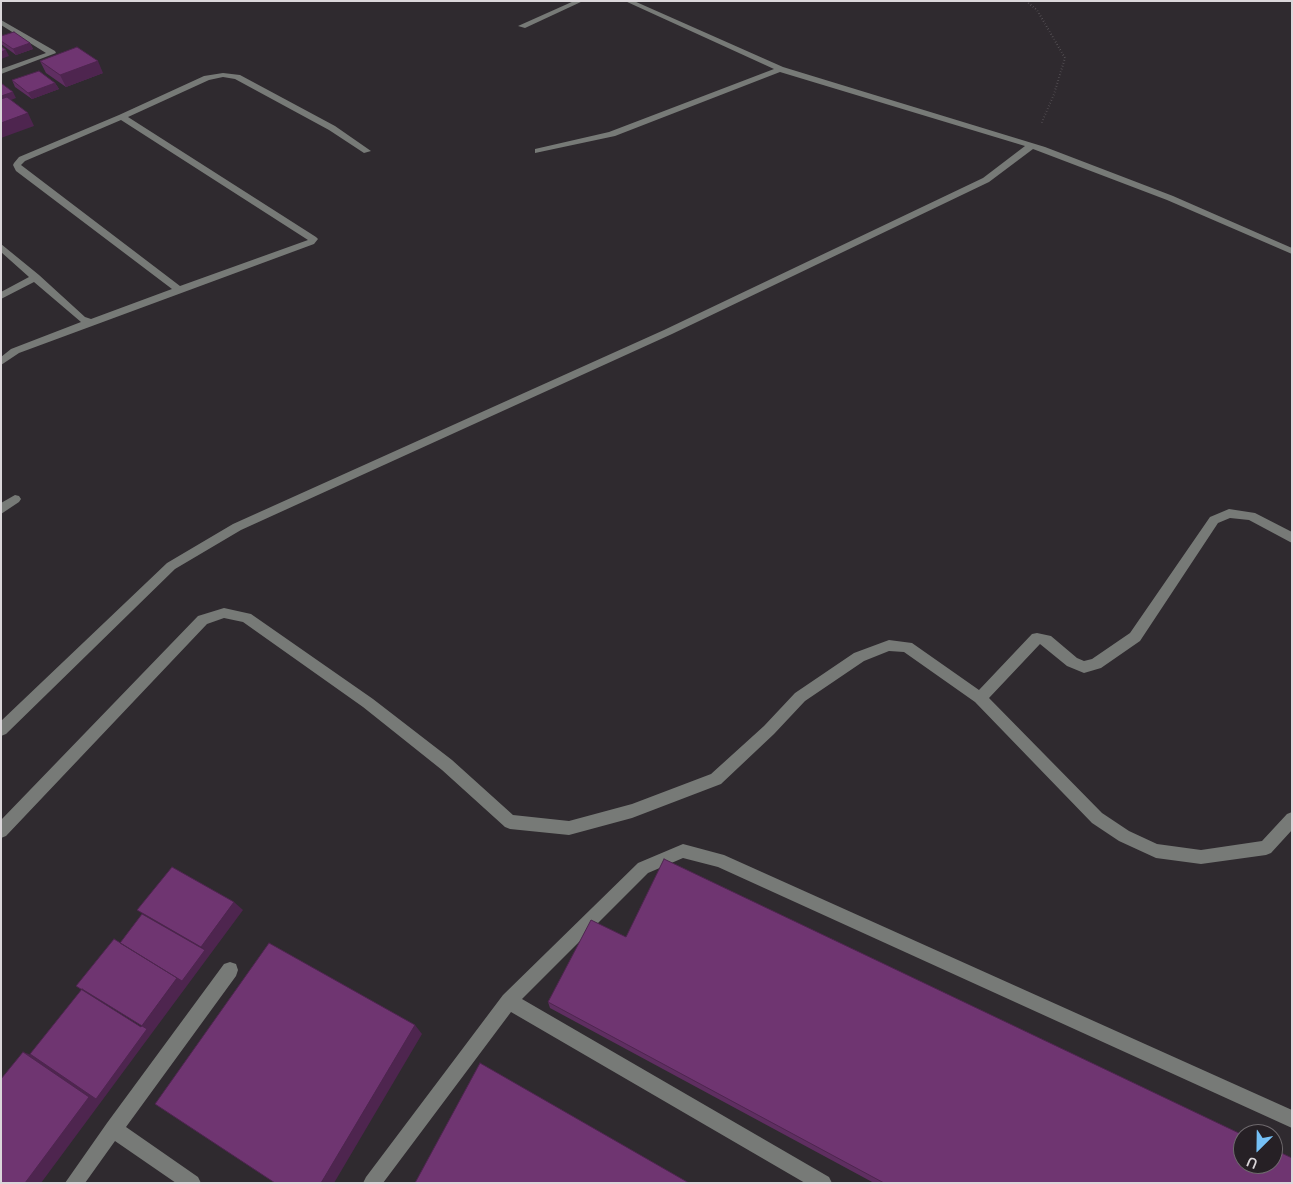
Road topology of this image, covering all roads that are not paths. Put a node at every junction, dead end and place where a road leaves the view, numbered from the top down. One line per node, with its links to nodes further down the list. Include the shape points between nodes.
1 (580, 1): 4 (street)
2 (628, 1): 5 (street)
3 (1, 22): 6 (street, via 52,53)
4 (522, 26)
5 (780, 69): 8 (street); 10 (street, via 612,134)
6 (1, 72)
7 (122, 118): 9 (street, via 207,78 237,77 332,128); 14 (street, via 22,159 17,165); 14 (street, via 313,239 306,246)
8 (1037, 147): 12 (street, via 1170,198); 22 (street, via 986,180 668,332 237,527 171,566)
9 (367, 151)
10 (538, 151)
11 (1, 247): 13 (street)
12 (1292, 251)
13 (36, 277): 15 (street); 16 (street, via 82,319)
14 (180, 291): 16 (street)
15 (1, 296)
16 (91, 322): 17 (street, via 16,351)
17 (1, 362)
18 (14, 499): 19 (street)
19 (1, 510)
20 (1292, 538): 21 (street, via 1251,516 1229,513 1214,520 1135,637 1096,664 1084,666 1072,662 1046,640 1037,638)
21 (980, 698): 23 (street, via 1097,818 1124,836 1156,851 1201,857 1266,848); 24 (street, via 907,647 889,645 858,657 800,697 716,778 632,811 569,828 510,822 447,765 368,703 246,618 224,613 203,620)
22 (1, 730)
23 (1292, 819)
24 (1, 831)
25 (230, 970): 28 (street)
26 (509, 1001): 27 (street, via 643,868 683,851 719,860); 31 (street); 32 (street)
27 (1292, 1119)
28 (113, 1129): 29 (street); 30 (street)
29 (74, 1183)
30 (192, 1183)
31 (372, 1183)
32 (823, 1183)

